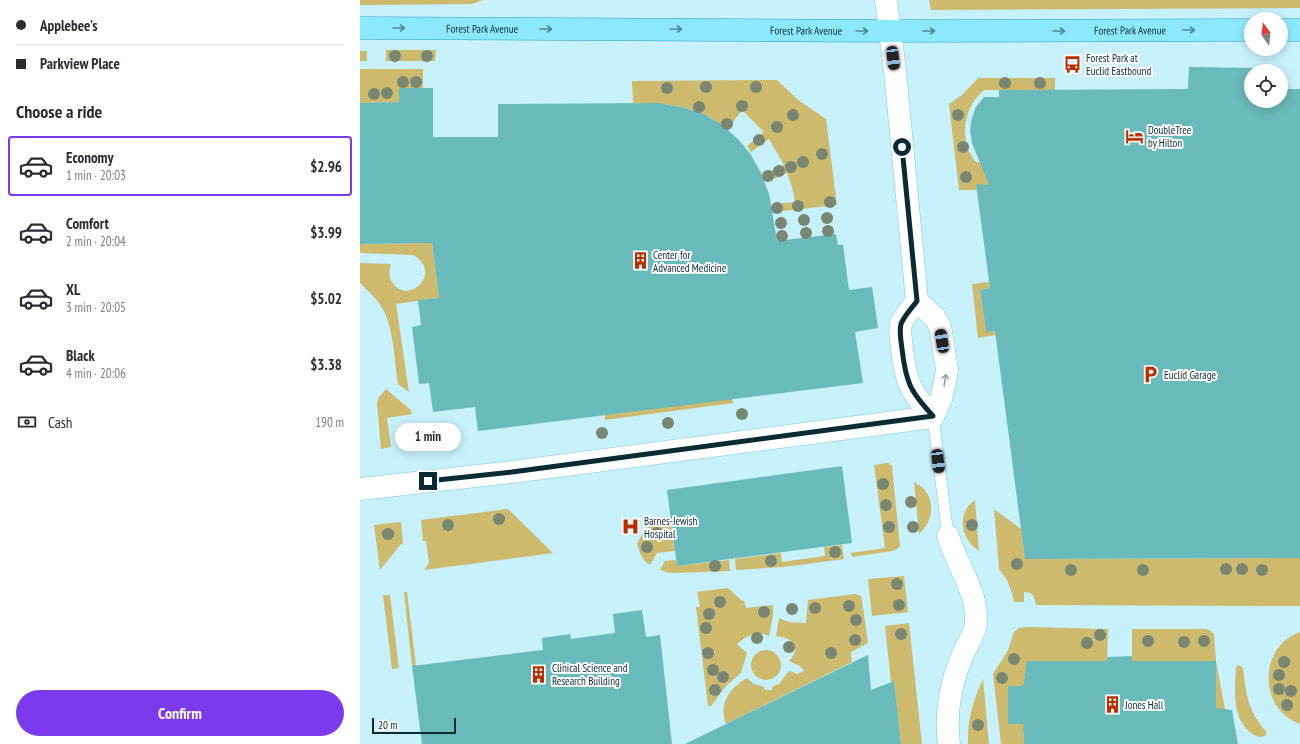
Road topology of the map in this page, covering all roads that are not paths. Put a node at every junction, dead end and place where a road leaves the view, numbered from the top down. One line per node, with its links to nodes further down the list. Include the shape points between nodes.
1 (886, 0): 6 (street)
2 (360, 28): 6 (main road, Forest Park Avenue, one-way to 6)
3 (1244, 30): 6 (main road, Forest Park Avenue, one-way to 3)
4 (1288, 30): 5 (main road)
5 (1300, 30)
6 (890, 31): 7 (street)
7 (917, 301): 8 (street, one-way to 7, via 941,399 947,369 940,326); 8 (street, via 902,323 900,332 903,361 910,388)
8 (933, 416): 9 (street, via 512,472); 10 (lane)
9 (360, 489)
10 (948, 536): 11 (street, via 970,589 976,616 976,624 962,654 954,680 948,709)
11 (949, 744)

